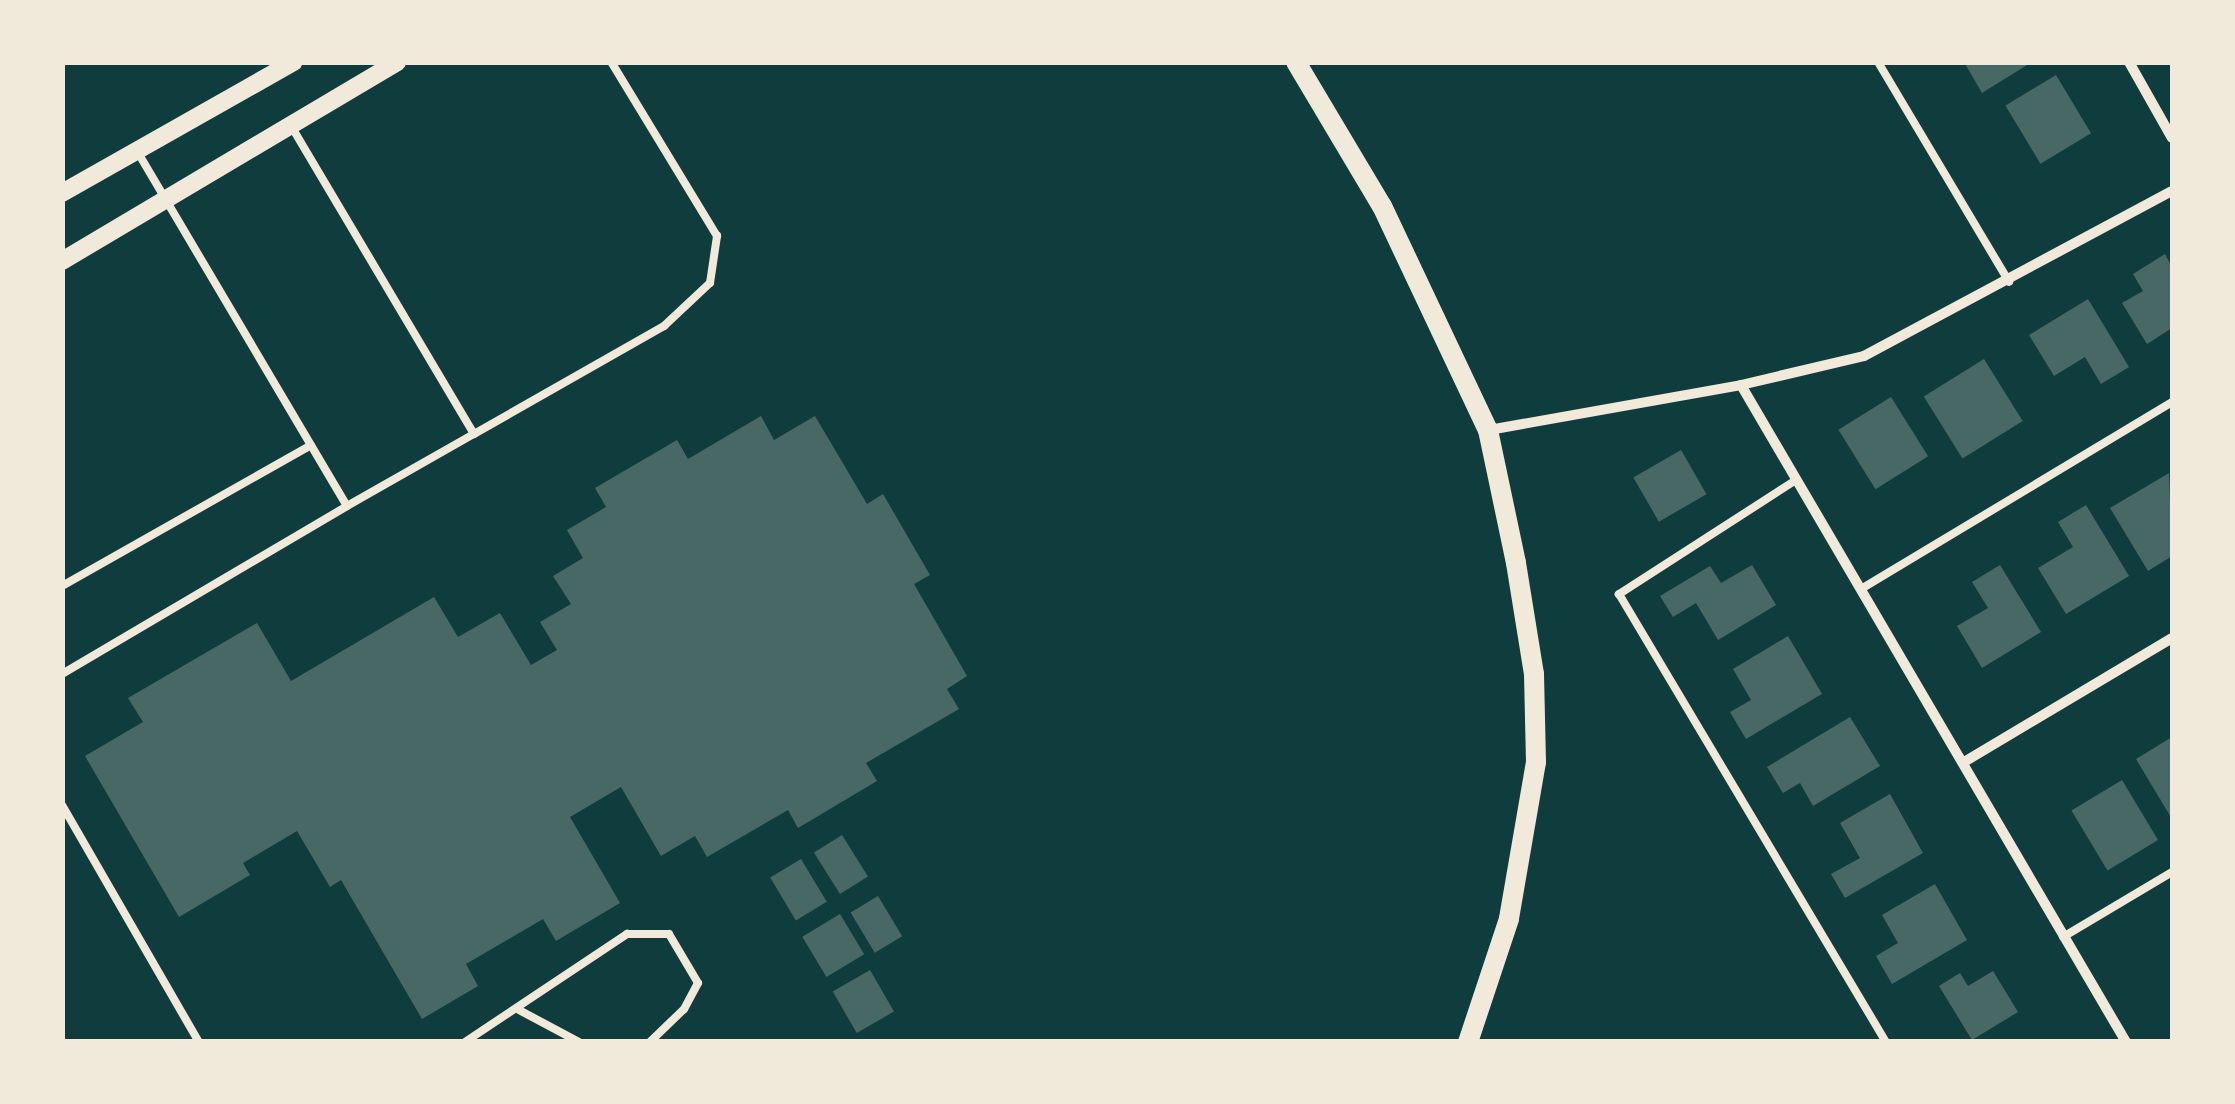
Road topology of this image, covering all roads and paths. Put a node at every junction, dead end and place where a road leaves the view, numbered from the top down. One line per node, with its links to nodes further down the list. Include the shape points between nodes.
1 (294, 62): 9 (street)
2 (397, 62): 7 (street)
3 (611, 62): 18 (lane, via 717,236 710,283 664,326)
4 (1296, 62): 17 (main road, via 1382,206)
5 (1878, 62): 14 (lane)
6 (2129, 62): 8 (street)
7 (292, 126): 12 (street); 18 (lane)
8 (2172, 138)
9 (137, 151): 11 (street); 12 (lane)
10 (2172, 191): 14 (street)
11 (62, 192)
12 (168, 200): 13 (street); 19 (lane)
13 (62, 261)
14 (2009, 282): 15 (street, via 1864,356)
15 (1741, 385): 17 (street); 20 (street)
16 (2172, 402): 23 (lane)
17 (1488, 430): 35 (main road, via 1534,674 1536,762 1513,901)
18 (474, 434): 21 (lane)
19 (311, 444): 21 (lane); 22 (lane)
20 (1796, 480): 23 (street); 36 (lane, via 1619,594)
21 (348, 506): 25 (lane)
22 (62, 586)
23 (1861, 589): 26 (street)
24 (2172, 638): 26 (street)
25 (62, 674)
26 (1964, 762): 29 (street)
27 (62, 805): 31 (lane)
28 (2172, 872): 29 (lane)
29 (2063, 938): 37 (street)
30 (519, 1010): 32 (lane); 33 (lane); 34 (lane, via 627,934 669,934 698,983 684,1010)
31 (199, 1042)
32 (464, 1042)
33 (579, 1042)
34 (650, 1042)
35 (1468, 1042)
36 (1886, 1042)
37 (2126, 1042)

